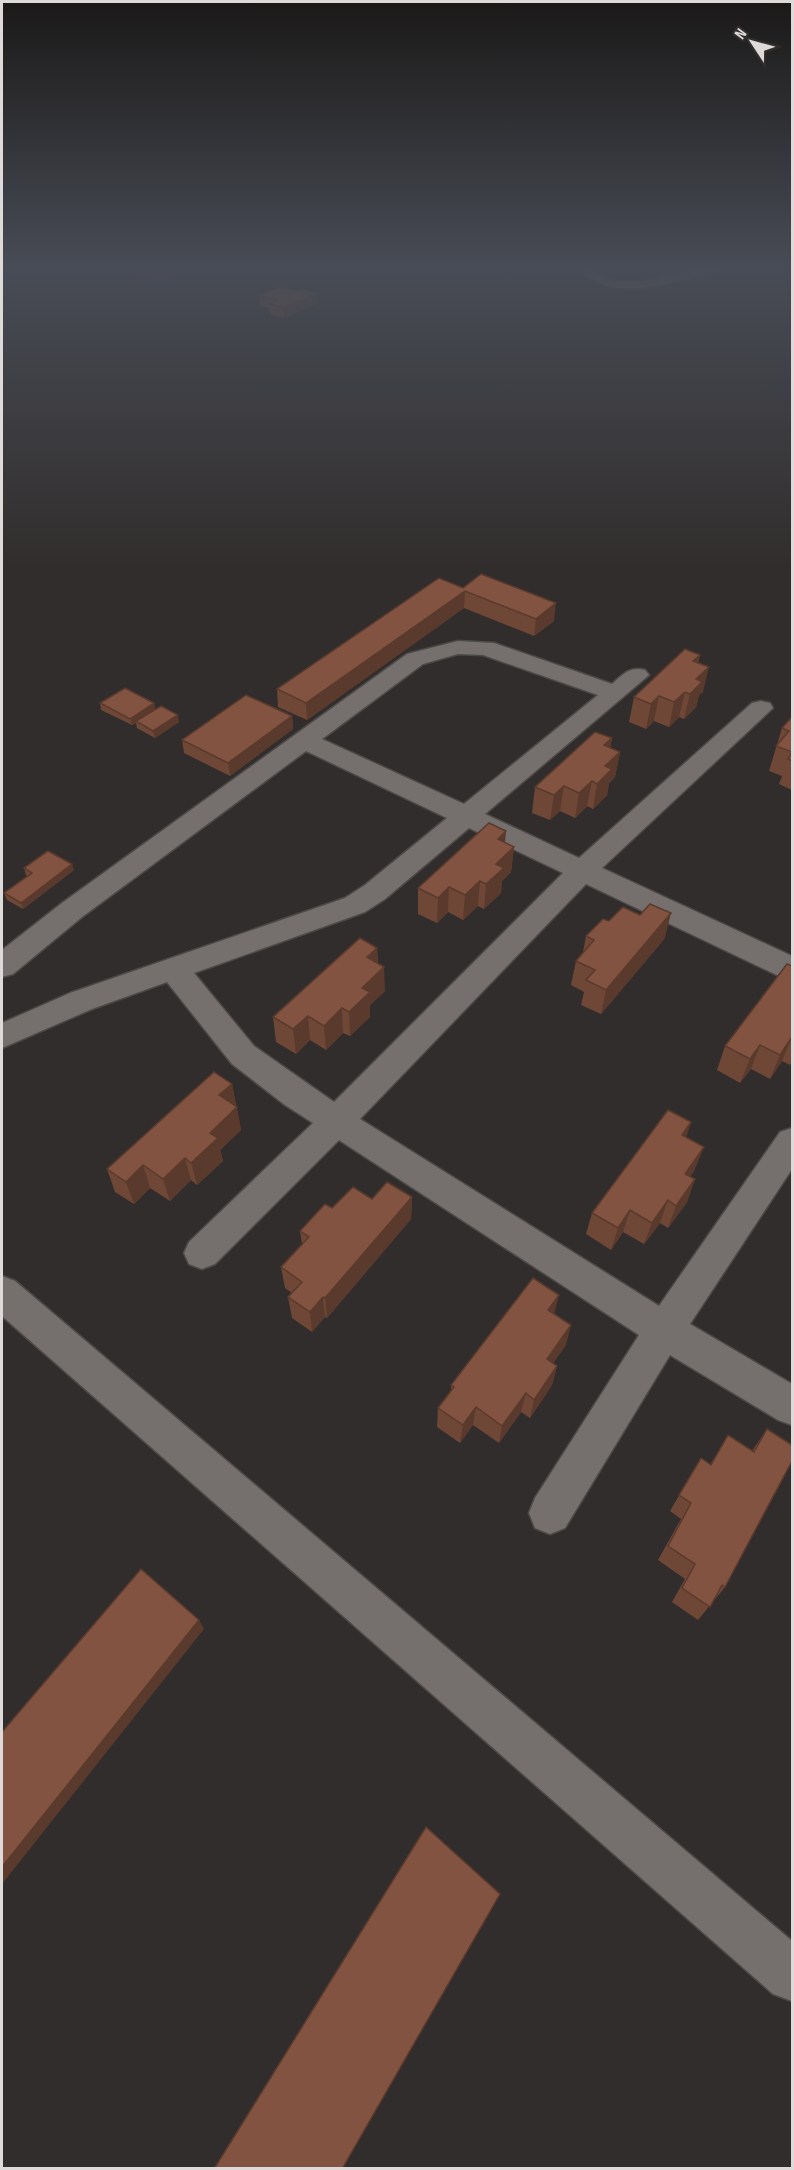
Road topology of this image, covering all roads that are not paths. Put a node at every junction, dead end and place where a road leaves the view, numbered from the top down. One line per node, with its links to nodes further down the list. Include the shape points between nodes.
1 (637, 675): 2 (street)
2 (613, 692): 4 (street, via 486,648 464,645 415,659); 5 (street)
3 (761, 708): 6 (street)
4 (304, 740): 5 (street); 7 (street)
5 (468, 816): 6 (street); 8 (street, via 355,905)
6 (583, 870): 9 (street); 11 (street)
7 (2, 966)
8 (173, 968): 10 (street, via 81,1001); 11 (street, via 243,1055)
9 (792, 969)
10 (2, 1036)
11 (337, 1121): 13 (street); 15 (street)
12 (792, 1142): 15 (street)
13 (202, 1253)
14 (2, 1293): 18 (street)
15 (664, 1330): 16 (street); 17 (street)
16 (792, 1406)
17 (550, 1513)
18 (792, 1975)

